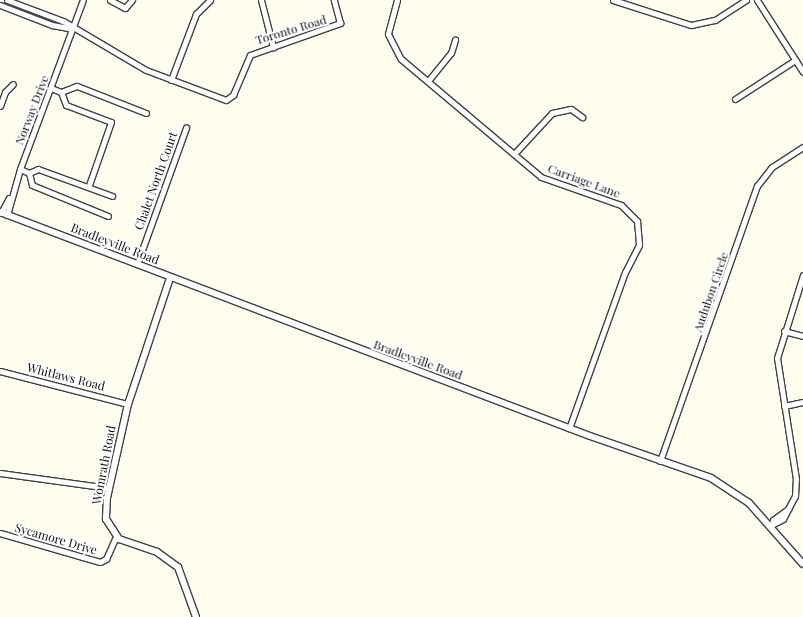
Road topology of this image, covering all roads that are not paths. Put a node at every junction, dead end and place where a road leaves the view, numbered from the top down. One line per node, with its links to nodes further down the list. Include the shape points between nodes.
1 (7, 0): 13 (street, via 63,21)
2 (83, 0): 13 (street, Norway Drive)
3 (110, 0): 4 (street, via 125,8)
4 (132, 0)
5 (210, 0): 18 (street, via 196,14)
6 (261, 0): 15 (street)
7 (334, 0): 15 (street, Toronto Road, via 340,23 334,28)
8 (397, 0): 19 (street, Carriage Lane, via 388,29 391,45 401,59)
9 (613, 0): 10 (street, via 699,25 715,20)
10 (746, 0)
11 (757, 0): 16 (street)
12 (0, 5): 13 (street, via 52,25)
13 (72, 29): 18 (street, via 146,70); 21 (street, Norway Drive)
14 (455, 40): 19 (street, via 451,53)
15 (274, 47): 18 (street, Toronto Road, via 248,57 228,99)
16 (795, 60): 17 (street); 23 (street)
17 (803, 72)
18 (171, 80)
19 (428, 81): 29 (street, Carriage Lane)
20 (13, 84): 24 (street, via 5,92)
21 (51, 88): 22 (street); 30 (street, Norway Drive)
22 (61, 92): 25 (street, via 77,86); 32 (street, via 66,105 111,122)
23 (735, 99)
24 (0, 106)
25 (146, 113)
26 (582, 117): 29 (street, via 571,109 552,113)
27 (186, 128): 36 (street, Chalet North Court)
28 (803, 147): 46 (street, Audubon Circle, via 772,167 757,186)
29 (514, 154): 45 (street, Carriage Lane, via 546,180 624,206 635,216 640,230 639,245 622,279)
30 (20, 169): 31 (street); 34 (street, Norway Drive)
31 (28, 173): 32 (street, via 38,168); 35 (street, via 32,186)
32 (89, 185): 33 (street)
33 (112, 196)
34 (3, 214): 36 (street, Bradleyville Road)
35 (108, 216)
36 (137, 264): 38 (street, Bradleyville Road)
37 (803, 275): 39 (street)
38 (170, 278): 43 (street, Womrath Road); 45 (street, Bradleyville Road)
39 (784, 331): 40 (street); 44 (street, via 777,358)
40 (803, 336)
41 (0, 371): 43 (street, Whitlaws Road)
42 (803, 402): 44 (street)
43 (128, 404): 48 (street, Womrath Road)
44 (784, 406): 49 (street, via 796,488 784,519)
45 (569, 428): 46 (street, Bradleyville Road)
46 (660, 461): 49 (street, Bradleyville Road, via 728,487)
47 (0, 473): 48 (street)
48 (109, 488): 51 (street, Womrath Road, via 106,519)
49 (772, 526): 52 (street, Bradleyville Road)
50 (0, 533): 51 (street, Sycamore Drive, via 100,562 106,559)
51 (116, 537): 53 (street, via 157,552 174,563 183,576)
52 (803, 564)
53 (196, 617)

